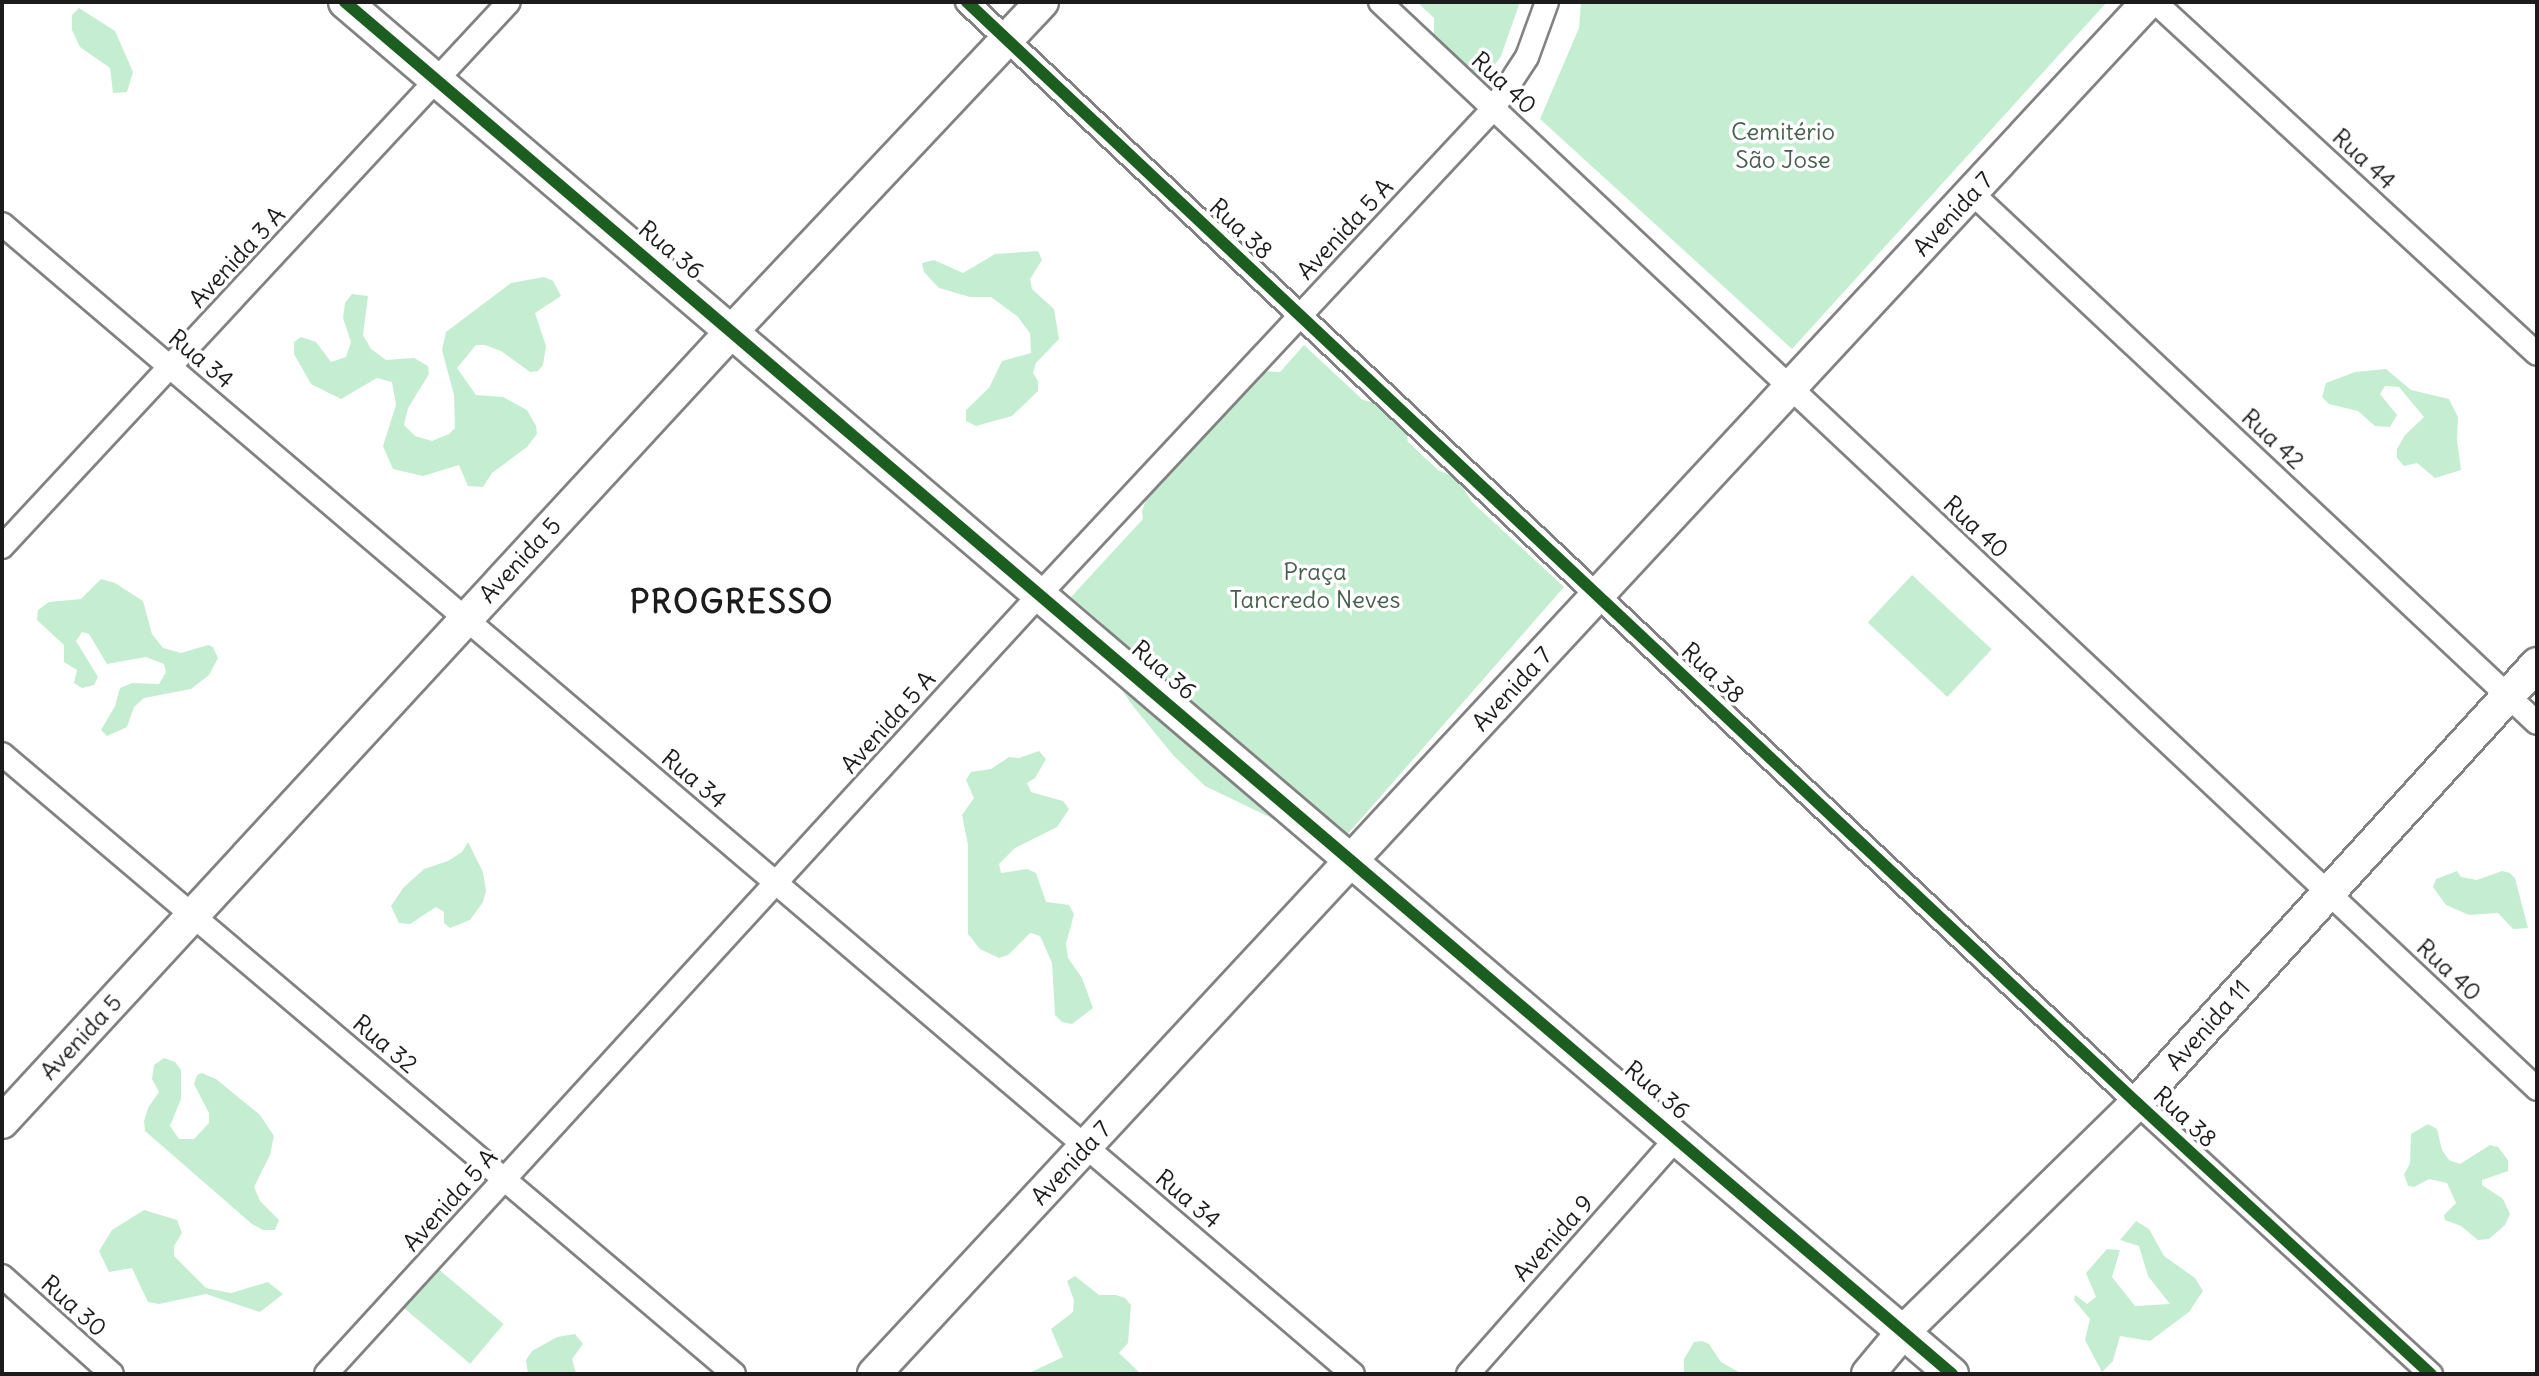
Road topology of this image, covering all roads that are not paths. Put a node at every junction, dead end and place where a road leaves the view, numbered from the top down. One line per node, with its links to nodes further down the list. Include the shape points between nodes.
1 (345, 2): 10 (street, Rua 36)
2 (509, 2): 10 (street, Avenida 3 A)
3 (967, 2): 9 (street, Rua 38)
4 (1042, 2): 9 (street, Avenida 5)
5 (1380, 2): 11 (street, Rua 40)
6 (1547, 2): 11 (street, Avenida 5 A, via 1527,57)
7 (2148, 2): 12 (street, Avenida 7)
8 (2155, 2): 16 (street, Rua 44)
9 (1007, 40): 14 (street, Rua 38); 15 (street, Avenida 5)
10 (437, 80): 15 (street, Rua 36); 17 (street, Avenida 3 A)
11 (1493, 109): 14 (street, Avenida 5 A); 18 (street, Rua 40)
12 (1973, 194): 18 (street, Avenida 7); 24 (street, Rua 42)
13 (2, 224): 17 (street, Rua 34)
14 (1300, 315): 20 (street, Avenida 5 A); 21 (street, Rua 38)
15 (732, 331): 20 (street, Rua 36); 22 (street, Avenida 5)
16 (2537, 354)
17 (170, 367): 19 (street, Avenida 3 A); 22 (street, Rua 34)
18 (1791, 389): 21 (street, Avenida 7); 29 (street, Rua 40)
19 (2, 547)
20 (1040, 594): 27 (street, Rua 36); 28 (street, Avenida 5 A)
21 (1599, 596): 27 (street, Avenida 7); 32 (street, Rua 38)
22 (466, 619): 28 (street, Rua 34); 30 (street, Avenida 5)
23 (2537, 664): 24 (street, Avenida 11)
24 (2508, 696): 25 (street, Rua 42); 29 (street, Avenida 11)
25 (2537, 723)
26 (2, 754): 30 (street, Rua 32)
27 (1353, 860): 34 (street, Rua 36); 35 (street, Avenida 7)
28 (776, 883): 35 (street, Rua 34); 36 (street, Avenida 5 A)
29 (2328, 893): 31 (street, Rua 40); 32 (street, Avenida 11)
30 (193, 915): 33 (street, Avenida 5); 36 (street, Rua 32)
31 (2537, 1089)
32 (2137, 1103): 38 (street, Avenida 11); 47 (street, Rua 38)
33 (2, 1122)
34 (1678, 1137): 38 (street, Rua 36); 44 (street, Avenida 9)
35 (1086, 1146): 42 (street, Avenida 7); 43 (street, Rua 34)
36 (504, 1179): 40 (street, Avenida 5 A); 41 (street, Rua 32)
37 (2, 1276): 39 (street, Rua 30)
38 (1903, 1332): 45 (street, Avenida 11); 46 (street, Rua 36)
39 (112, 1374)
40 (326, 1374)
41 (734, 1374)
42 (874, 1374)
43 (1353, 1374)
44 (1468, 1374)
45 (1868, 1374)
46 (1952, 1374)
47 (2431, 1374)

